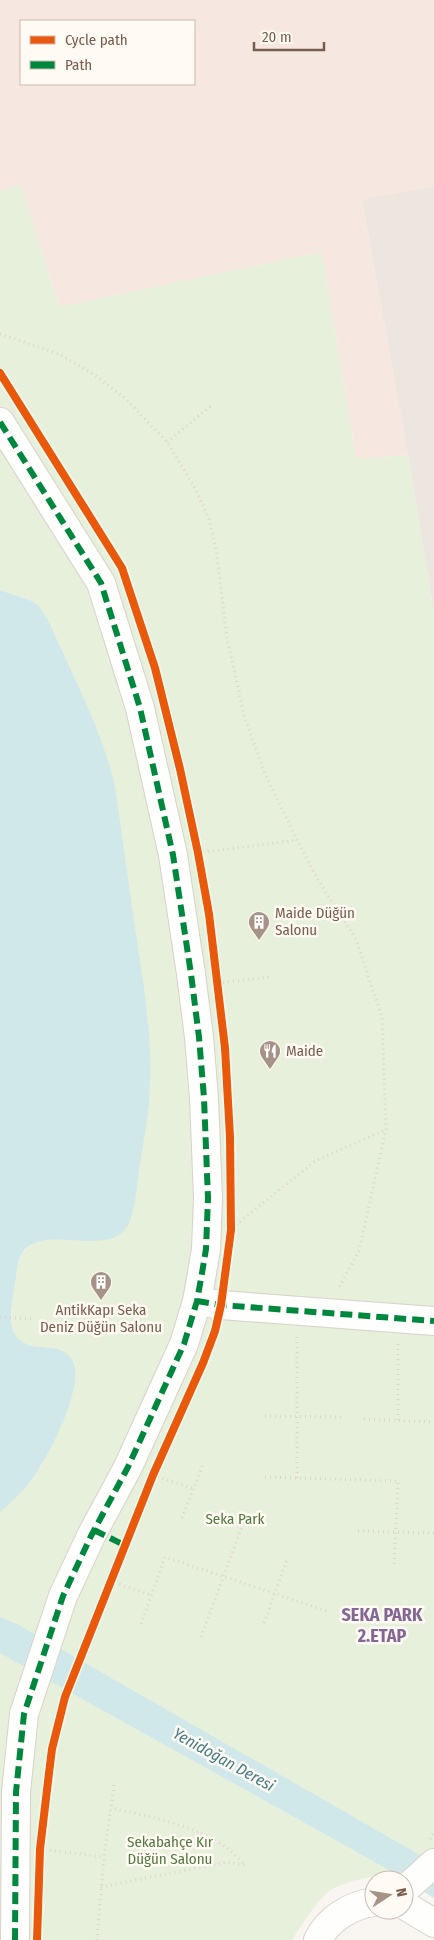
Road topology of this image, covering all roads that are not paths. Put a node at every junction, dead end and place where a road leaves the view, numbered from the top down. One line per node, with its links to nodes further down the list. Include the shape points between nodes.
1 (0, 422): 2 (street, via 101,582 189,850 210,988 199,1037 208,1198 206,1249)
2 (197, 1301): 3 (street); 7 (street, via 184,1344 164,1390 63,1596 24,1714 16,1792)
3 (434, 1321)
4 (417, 1881): 6 (street)
5 (364, 1903): 8 (street, via 340,1914 324,1928)
6 (434, 1923)
7 (15, 1940)
8 (318, 1940)

